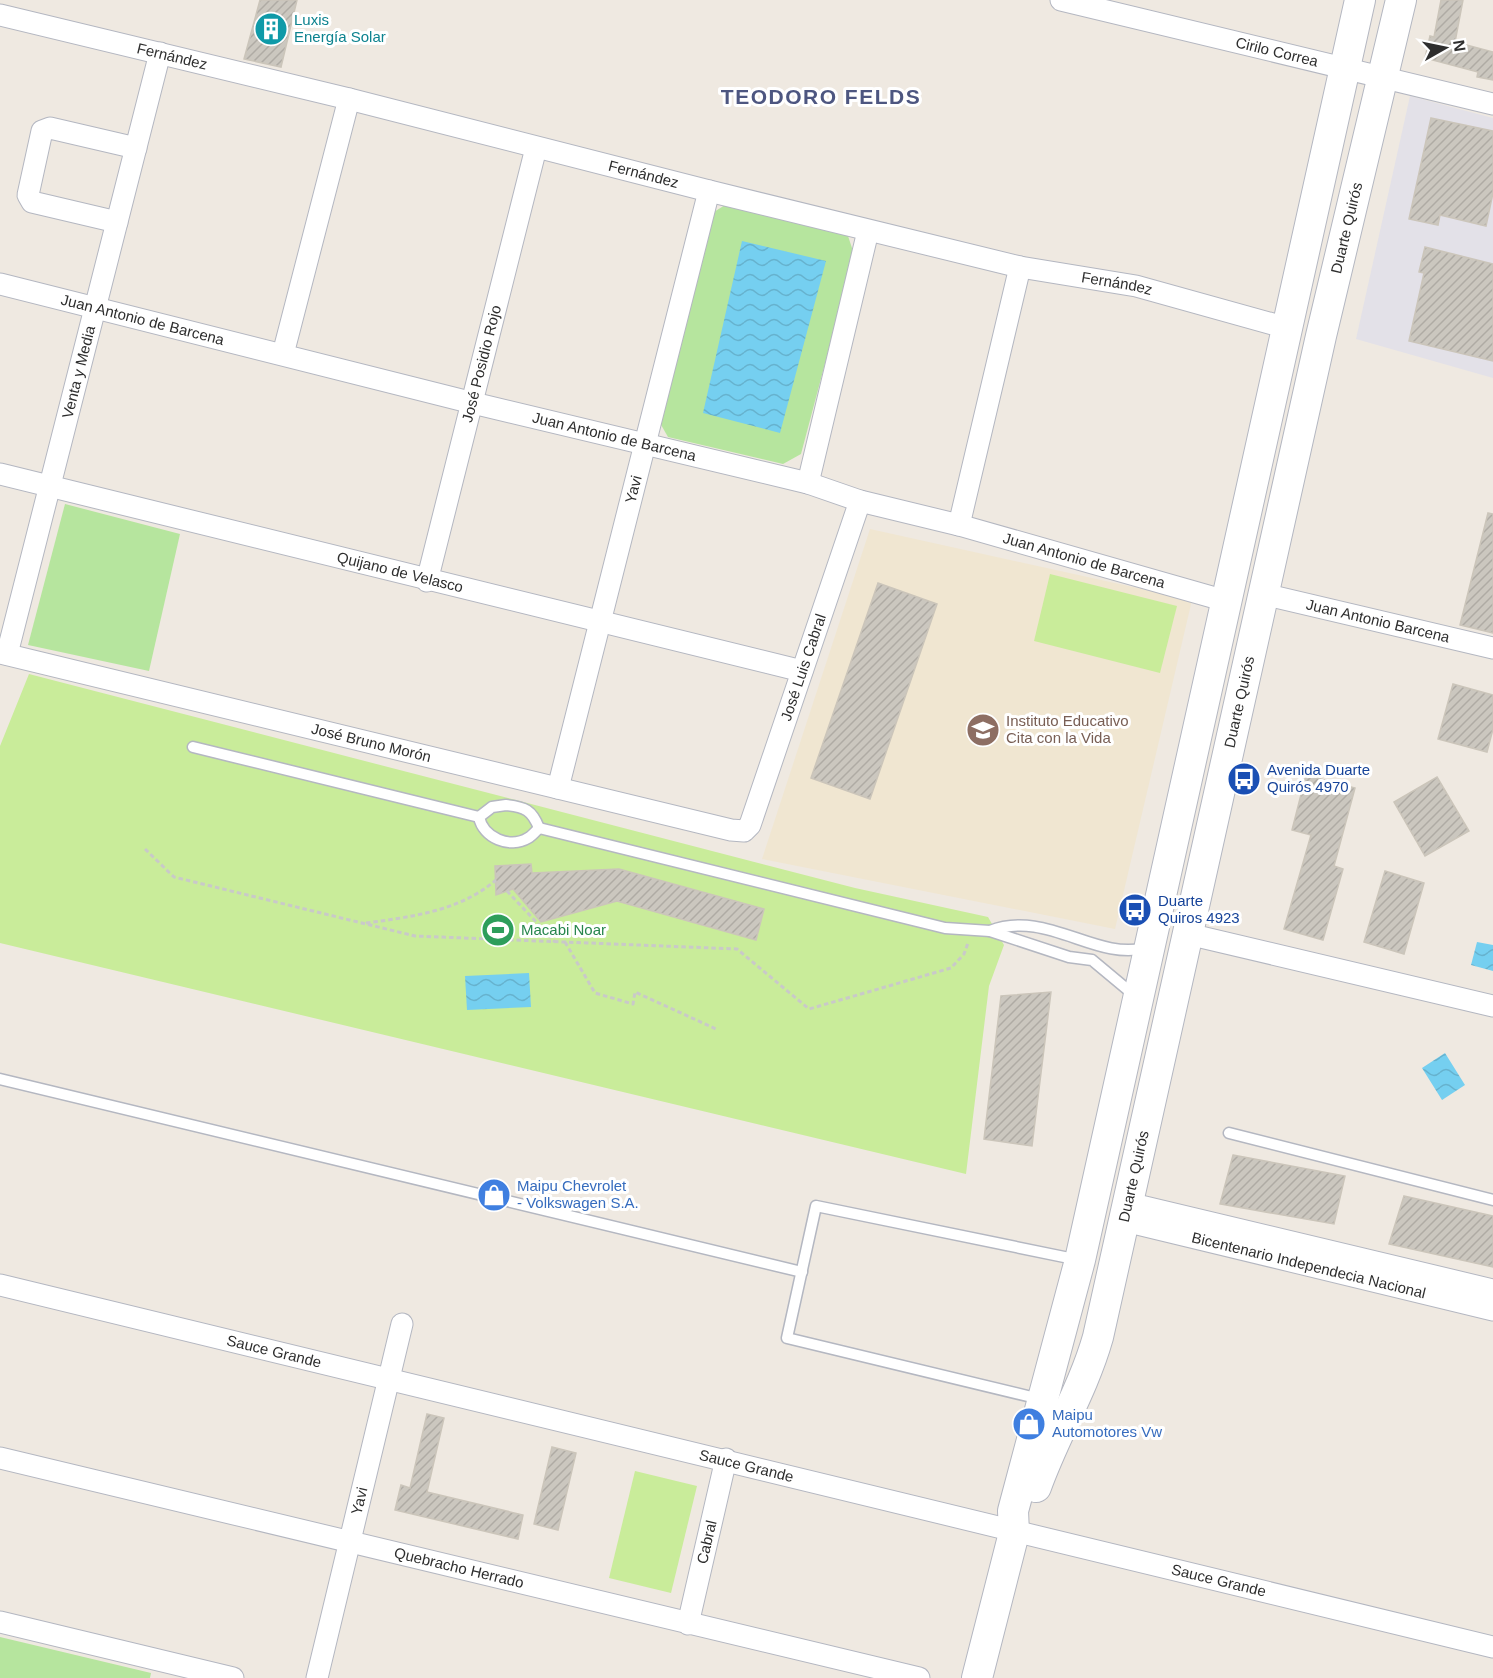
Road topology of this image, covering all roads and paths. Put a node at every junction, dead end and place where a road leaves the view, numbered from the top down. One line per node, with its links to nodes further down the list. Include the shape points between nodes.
1 (1061, 0): 6 (street, Cirilo Correa)
2 (1360, 0): 6 (main road, Duarte Quirós)
3 (1401, 0): 7 (main road, Duarte Quirós)
4 (0, 15): 5 (street, Fernández)
5 (160, 53): 8 (street, Fernández); 10 (street, Venta y Media)
6 (1345, 68): 7 (street, Cirilo Correa); 18 (main road, Duarte Quirós)
7 (1381, 77): 9 (street, Cirilo Correa); 28 (main road, Duarte Quirós)
8 (349, 99): 11 (street, Fernández); 19 (street)
9 (1493, 104)
10 (136, 148): 13 (street, Venta y Media); 13 (street, via 50,128 42,131 28,195 33,202)
11 (536, 148): 12 (street, Fernández); 20 (street, José Posidio Rojo)
12 (709, 191): 14 (street, Fernández); 21 (street, Yavi)
13 (117, 222): 17 (street, Venta y Media)
14 (868, 231): 15 (street, Fernández); 23 (street)
15 (1020, 267): 18 (street, Fernández, via 1136,286); 26 (street)
16 (0, 284): 17 (street, Juan Antonio de Barcena)
17 (95, 308): 19 (street, Juan Antonio de Barcena); 24 (street, Venta y Media)
18 (1287, 328): 29 (main road, Duarte Quirós)
19 (284, 354): 20 (street, Juan Antonio de Barcena)
20 (473, 403): 21 (street, Juan Antonio de Barcena); 27 (street, José Posidio Rojo)
21 (645, 444): 23 (street, Juan Antonio de Barcena); 30 (street, Yavi)
22 (0, 474): 24 (street, Quijano de Velasco)
23 (808, 483): 25 (street, Juan Antonio de Barcena)
24 (50, 486): 27 (street, Quijano de Velasco); 32 (street, Venta y Media)
25 (860, 501): 26 (street, Juan Antonio de Barcena); 33 (street, José Luis Cabral)
26 (959, 525): 29 (street, Juan Antonio de Barcena)
27 (428, 581): 30 (street, Quijano de Velasco)
28 (1263, 594): 31 (street, Juan Antonio Barcena); 45 (main road, Duarte Quirós)
29 (1226, 601): 48 (main road, Duarte Quirós)
30 (600, 621): 33 (street, Quijano de Velasco); 35 (street, Yavi)
31 (1493, 648)
32 (4, 653): 35 (street, José Bruno Morón)
33 (802, 671): 38 (street, José Luis Cabral, via 750,825)
34 (193, 747): 36 (lane)
35 (558, 788): 38 (street, José Bruno Morón)
36 (479, 817): 37 (lane, via 492,807 524,807 533,814); 37 (lane, via 480,825 488,833 507,842 528,838)
37 (538, 828): 43 (lane, via 945,928)
38 (744, 831)
39 (145, 849): 42 (path, via 174,877)
40 (496, 880): 42 (path, via 483,891 452,905 412,917)
41 (507, 891): 46 (path)
42 (361, 923): 46 (path, via 414,936)
43 (974, 930): 44 (lane); 47 (path, via 964,954 951,969 809,1009 737,949)
44 (990, 931): 48 (lane, via 1015,924 1038,926 1129,952); 49 (lane, via 1069,957 1092,960)
45 (1188, 934): 50 (street); 55 (main road, Duarte Quirós)
46 (555, 942): 47 (path)
47 (565, 942): 51 (path, via 595,993 633,1004 635,992)
48 (1148, 948): 49 (main road, Duarte Quirós)
49 (1137, 998): 56 (main road, Duarte Quirós)
50 (1493, 1006)
51 (716, 1029)
52 (0, 1078): 57 (lane)
53 (1229, 1133): 54 (lane)
54 (1493, 1200)
55 (1126, 1212): 59 (street, Bicentenario Independecia Nacional); 60 (street, Bicentenario Independecia Nacional); 66 (main road, Duarte Quirós, via 1088,1372)
56 (1080, 1260): 57 (lane, via 816,1206); 63 (main road, Duarte Quirós)
57 (802, 1272): 63 (lane, via 787,1338)
58 (0, 1285): 62 (street, Sauce Grande)
59 (1493, 1290)
60 (1493, 1310)
61 (402, 1324): 62 (street, Yavi)
62 (389, 1379): 65 (street, Sauce Grande); 67 (street, Yavi)
63 (1043, 1400): 66 (main road, Duarte Quirós, via 1013,1511)
64 (0, 1458): 67 (street, Quebracho Herrado)
65 (726, 1459): 66 (street, Sauce Grande); 69 (street, Cabral)
66 (1014, 1533): 70 (street, Sauce Grande); 75 (main road, Duarte Quirós)
67 (350, 1542): 69 (street, Quebracho Herrado); 73 (street, Yavi)
68 (0, 1622): 71 (street)
69 (688, 1624): 74 (street, Quebracho Herrado)
70 (1493, 1647)
71 (164, 1670): 72 (street)
72 (232, 1678)
73 (317, 1678)
74 (919, 1678)
75 (977, 1678)

